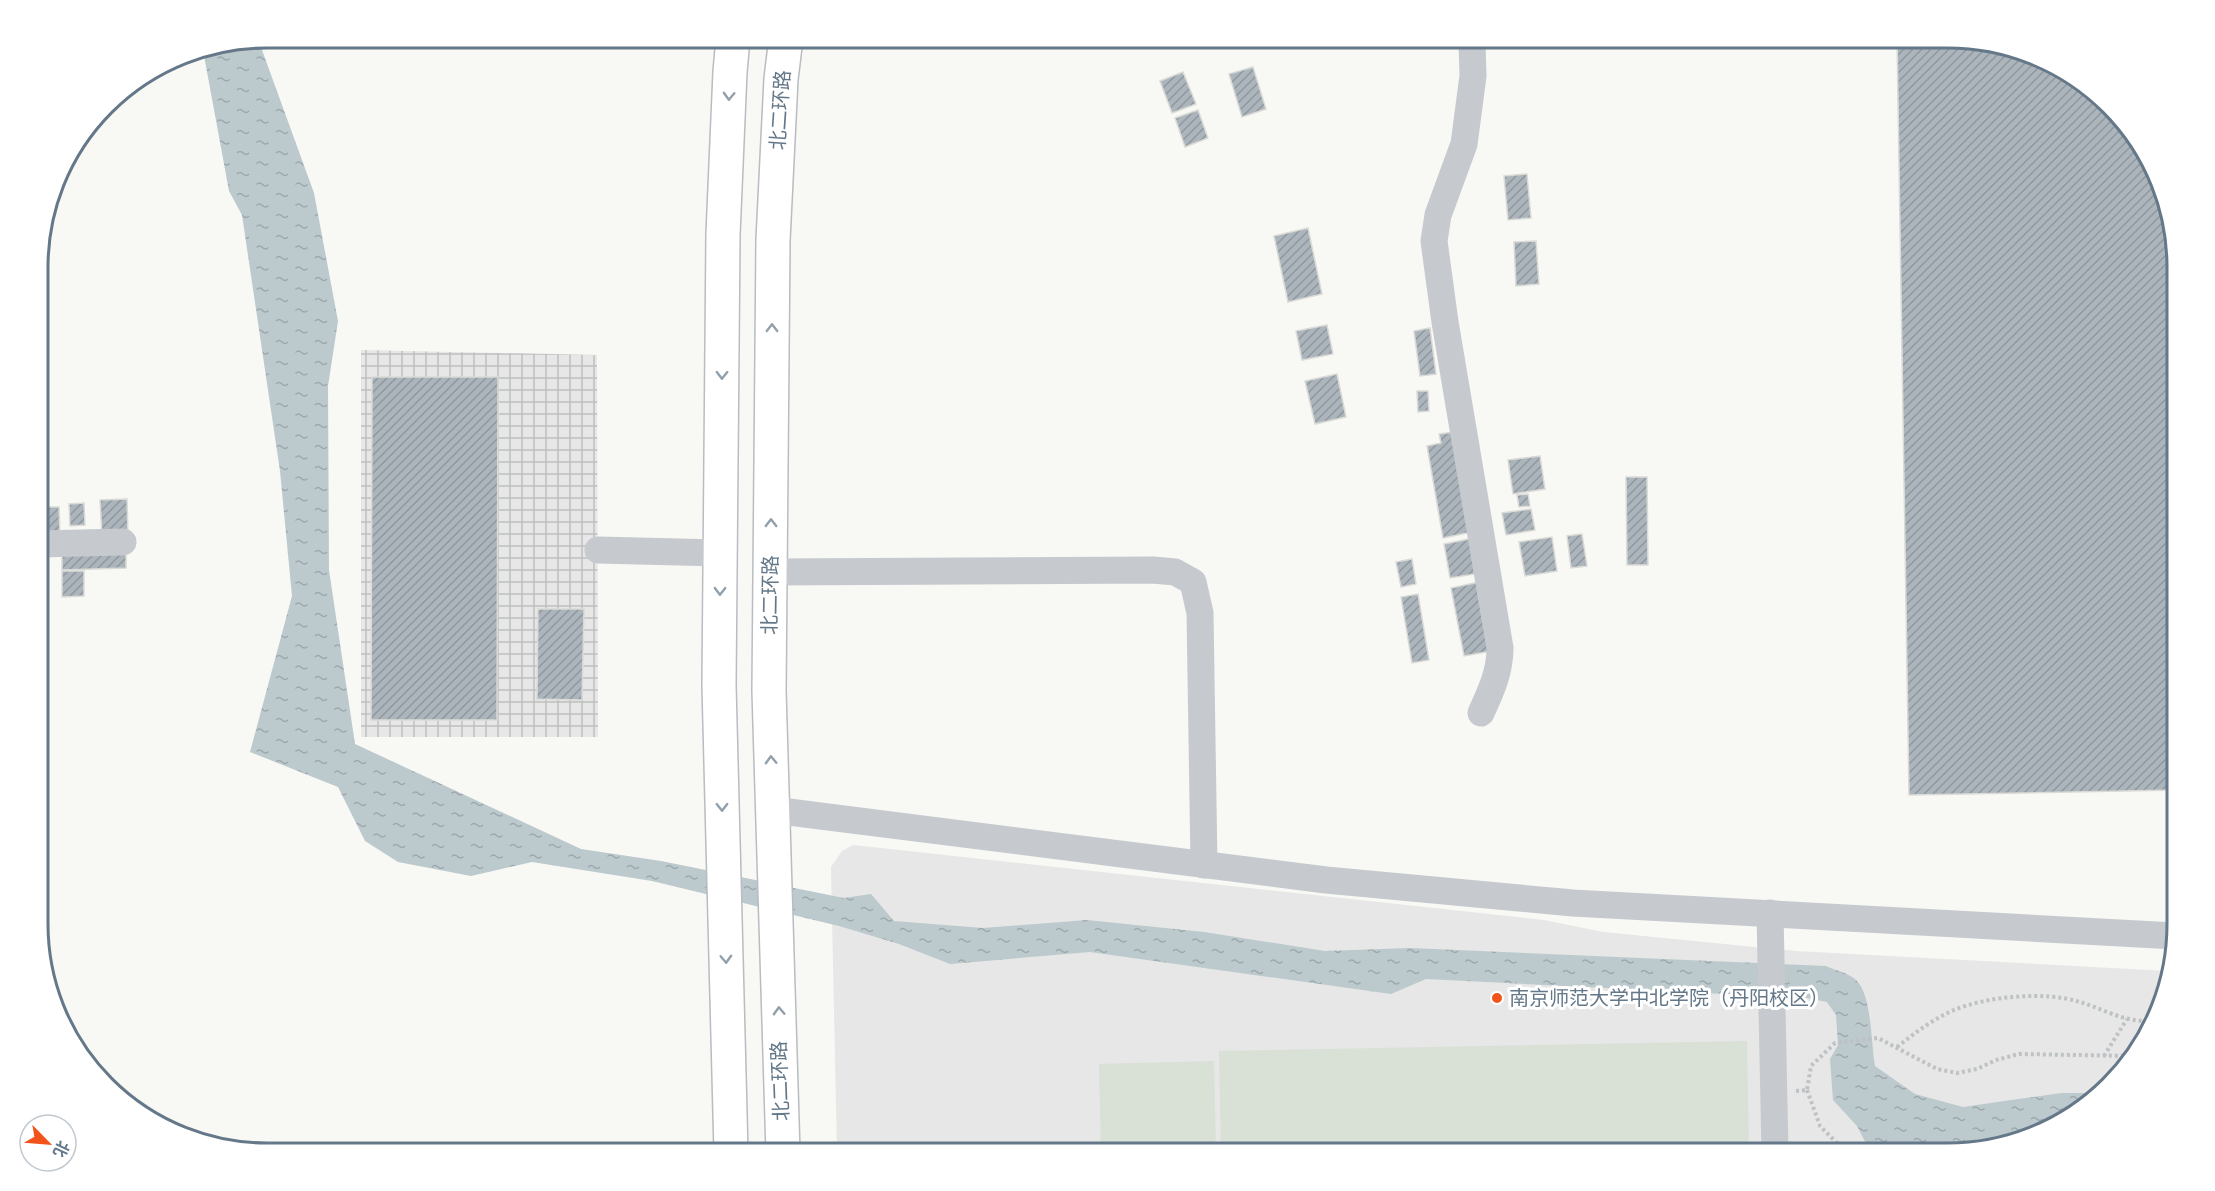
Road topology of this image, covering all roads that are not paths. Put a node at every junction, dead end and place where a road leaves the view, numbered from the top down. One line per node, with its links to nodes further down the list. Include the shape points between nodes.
1 (733, 48): 7 (main road, one-way to 7, via 723,234)
2 (785, 48): 8 (main road, 北二环路, one-way to 2, via 773,240)
3 (1472, 48): 9 (street, via 1473,76 1464,144 1438,215 1434,241 1500,648 1496,680)
4 (123, 542): 5 (street)
5 (48, 544)
6 (598, 550): 7 (street)
7 (720, 553): 8 (main road); 14 (main road, one-way to 14, via 719,685)
8 (770, 565): 10 (main road, 北二环路, one-way to 8); 11 (street, via 1153,570 1175,572 1193,582 1200,613)
9 (1481, 713)
10 (773, 810): 11 (street); 15 (main road, 北二环路, one-way to 10)
11 (1204, 865): 12 (street, via 1573,903)
12 (1770, 913): 13 (street); 16 (street)
13 (2167, 936)
14 (731, 1143)
15 (783, 1143)
16 (1775, 1143)

